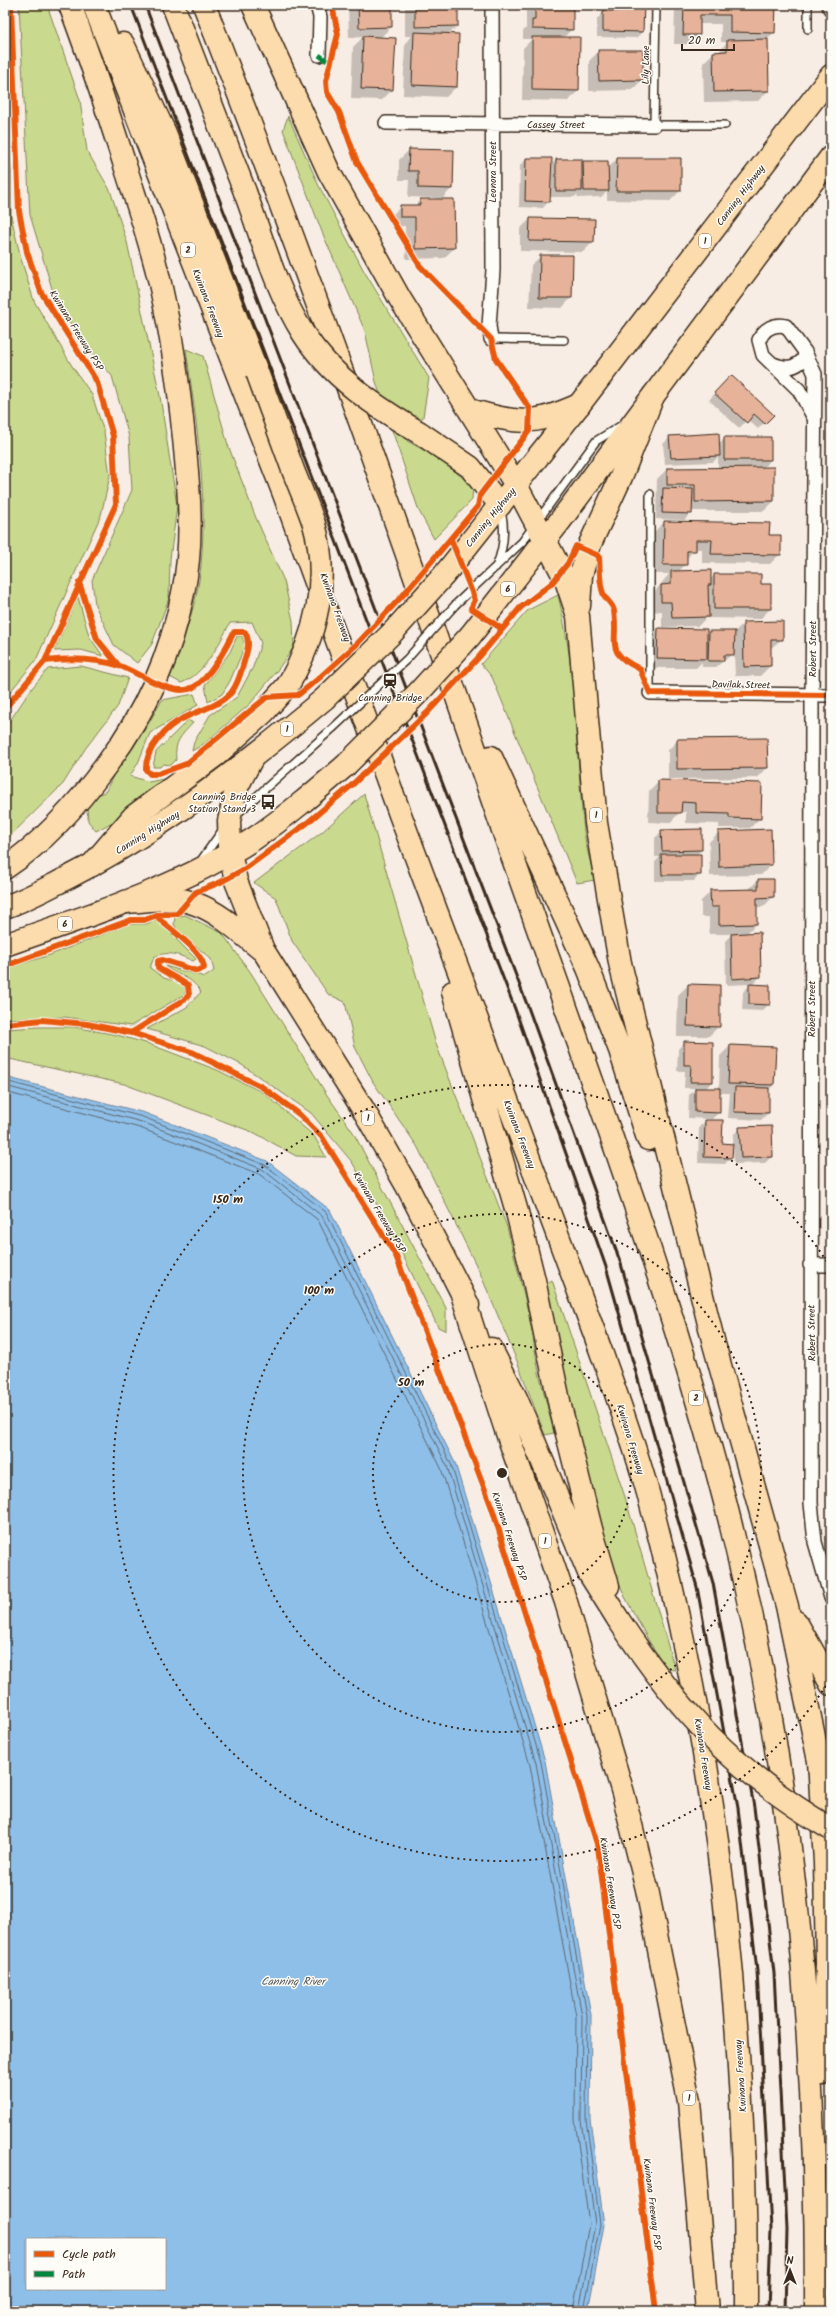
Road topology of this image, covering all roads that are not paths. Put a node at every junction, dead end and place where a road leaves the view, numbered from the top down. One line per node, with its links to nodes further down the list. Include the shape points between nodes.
1 (70, 5): 44 (highway, via 148,236 161,287 181,405 189,496 189,546 184,592 168,648 150,695 132,728 92,786 75,805 18,859)
2 (94, 5): 40 (highway, Kwinana Freeway / 2, via 284,494)
3 (104, 5): 43 (highway, bridge, via 165,133 314,524 320,564 318,606 312,632 304,656 288,685 264,712 216,755 134,816)
4 (173, 5): 31 (highway, bridge, via 286,300 303,333 337,373 358,392 470,467)
5 (204, 5): 35 (highway, 2, via 260,146)
6 (254, 5): 27 (highway, via 329,172 400,299)
7 (317, 5): 14 (street, via 320,17)
8 (492, 5): 17 (street, Leonora Street)
9 (656, 5): 18 (lane, Lily Lane)
10 (808, 5): 13 (lane)
11 (828, 5): 12 (street)
12 (831, 10)
13 (808, 29)
14 (319, 55)
15 (831, 76): 26 (highway, Canning Highway / 1)
16 (386, 123): 17 (street, Cassey Street)
17 (491, 124): 18 (street, Cassey Street); 21 (street, Leonora Street)
18 (654, 125): 19 (lane, Cassey Street)
19 (725, 125)
20 (831, 157): 25 (highway, 1)
21 (491, 339): 22 (lane)
22 (564, 340)
23 (804, 352): 24 (street, via 804,360 797,366 783,368); 24 (street, Robert Street, via 786,326 778,324 766,329 759,340 763,355); 28 (street, Robert Street, via 815,374)
24 (772, 364): 28 (street, Robert Street, via 799,390)
25 (653, 396): 32 (highway, 6); 34 (highway, 1, via 621,477 590,544 581,575)
26 (579, 405): 27 (highway, via 551,418 529,422 502,419); 29 (highway, Canning Highway / 1)
27 (470, 410): 29 (highway)
28 (814, 418): 37 (street, Robert Street)
29 (516, 485): 31 (highway, Canning Highway / 1); 32 (highway)
30 (650, 494): 36 (lane)
31 (500, 505): 33 (lane, via 504,523 504,544); 39 (highway, Canning Highway / 1, bridge, via 444,575 392,633 324,699)
32 (540, 532): 33 (lane, via 522,542); 34 (highway, via 571,592); 42 (highway, 6, bridge, via 470,636 419,692 345,766 254,838)
33 (496, 569): 41 (lane, bridge, via 456,604 406,659 333,728)
34 (578, 616): 53 (highway, 1, via 596,823 618,956)
35 (442, 650): 53 (highway, via 588,968 620,1050); 59 (highway, 2, via 647,1244 699,1408 725,1503 766,1692 789,1834 807,2002)
36 (650, 693): 37 (street, Davilak Street)
37 (812, 695): 38 (street, Davilak Street); 50 (street, Robert Street)
38 (831, 695)
39 (251, 760): 41 (highway, 1, via 236,789); 43 (highway, Canning Highway, via 142,837)
40 (401, 817): 56 (highway, via 517,1212 572,1457); 61 (highway, Kwinana Freeway / 2, via 621,1406 647,1492 670,1584 703,1749 729,1940 743,2111)
41 (229, 821): 42 (highway, 1); 45 (lane)
42 (230, 852): 45 (highway, 6); 49 (highway, 1, via 236,880)
43 (92, 865): 47 (highway, Canning Highway)
44 (5, 868)
45 (192, 872): 46 (highway, 6)
46 (126, 902): 48 (highway, 6); 49 (highway, 1, via 180,900 196,904 223,919)
47 (5, 907)
48 (5, 945)
49 (263, 950): 52 (highway, 1, via 363,1109)
50 (810, 1264): 51 (street); 54 (street, Robert Street, via 811,1503 815,1542)
51 (831, 1265)
52 (462, 1292): 56 (highway, via 516,1398 589,1573); 60 (highway, 1, via 566,1602 623,1793 647,1889 689,2101)
53 (714, 1344): 55 (highway, 1)
54 (831, 1598)
55 (787, 1606): 57 (highway); 59 (highway, 1, via 819,1761 825,1862 824,2055)
56 (618, 1619): 58 (highway, bridge, via 660,1679 703,1731 757,1779)
57 (831, 1684)
58 (831, 1829)
59 (816, 2176): 62 (highway, 1)
60 (708, 2311)
61 (746, 2311)
62 (816, 2311)

